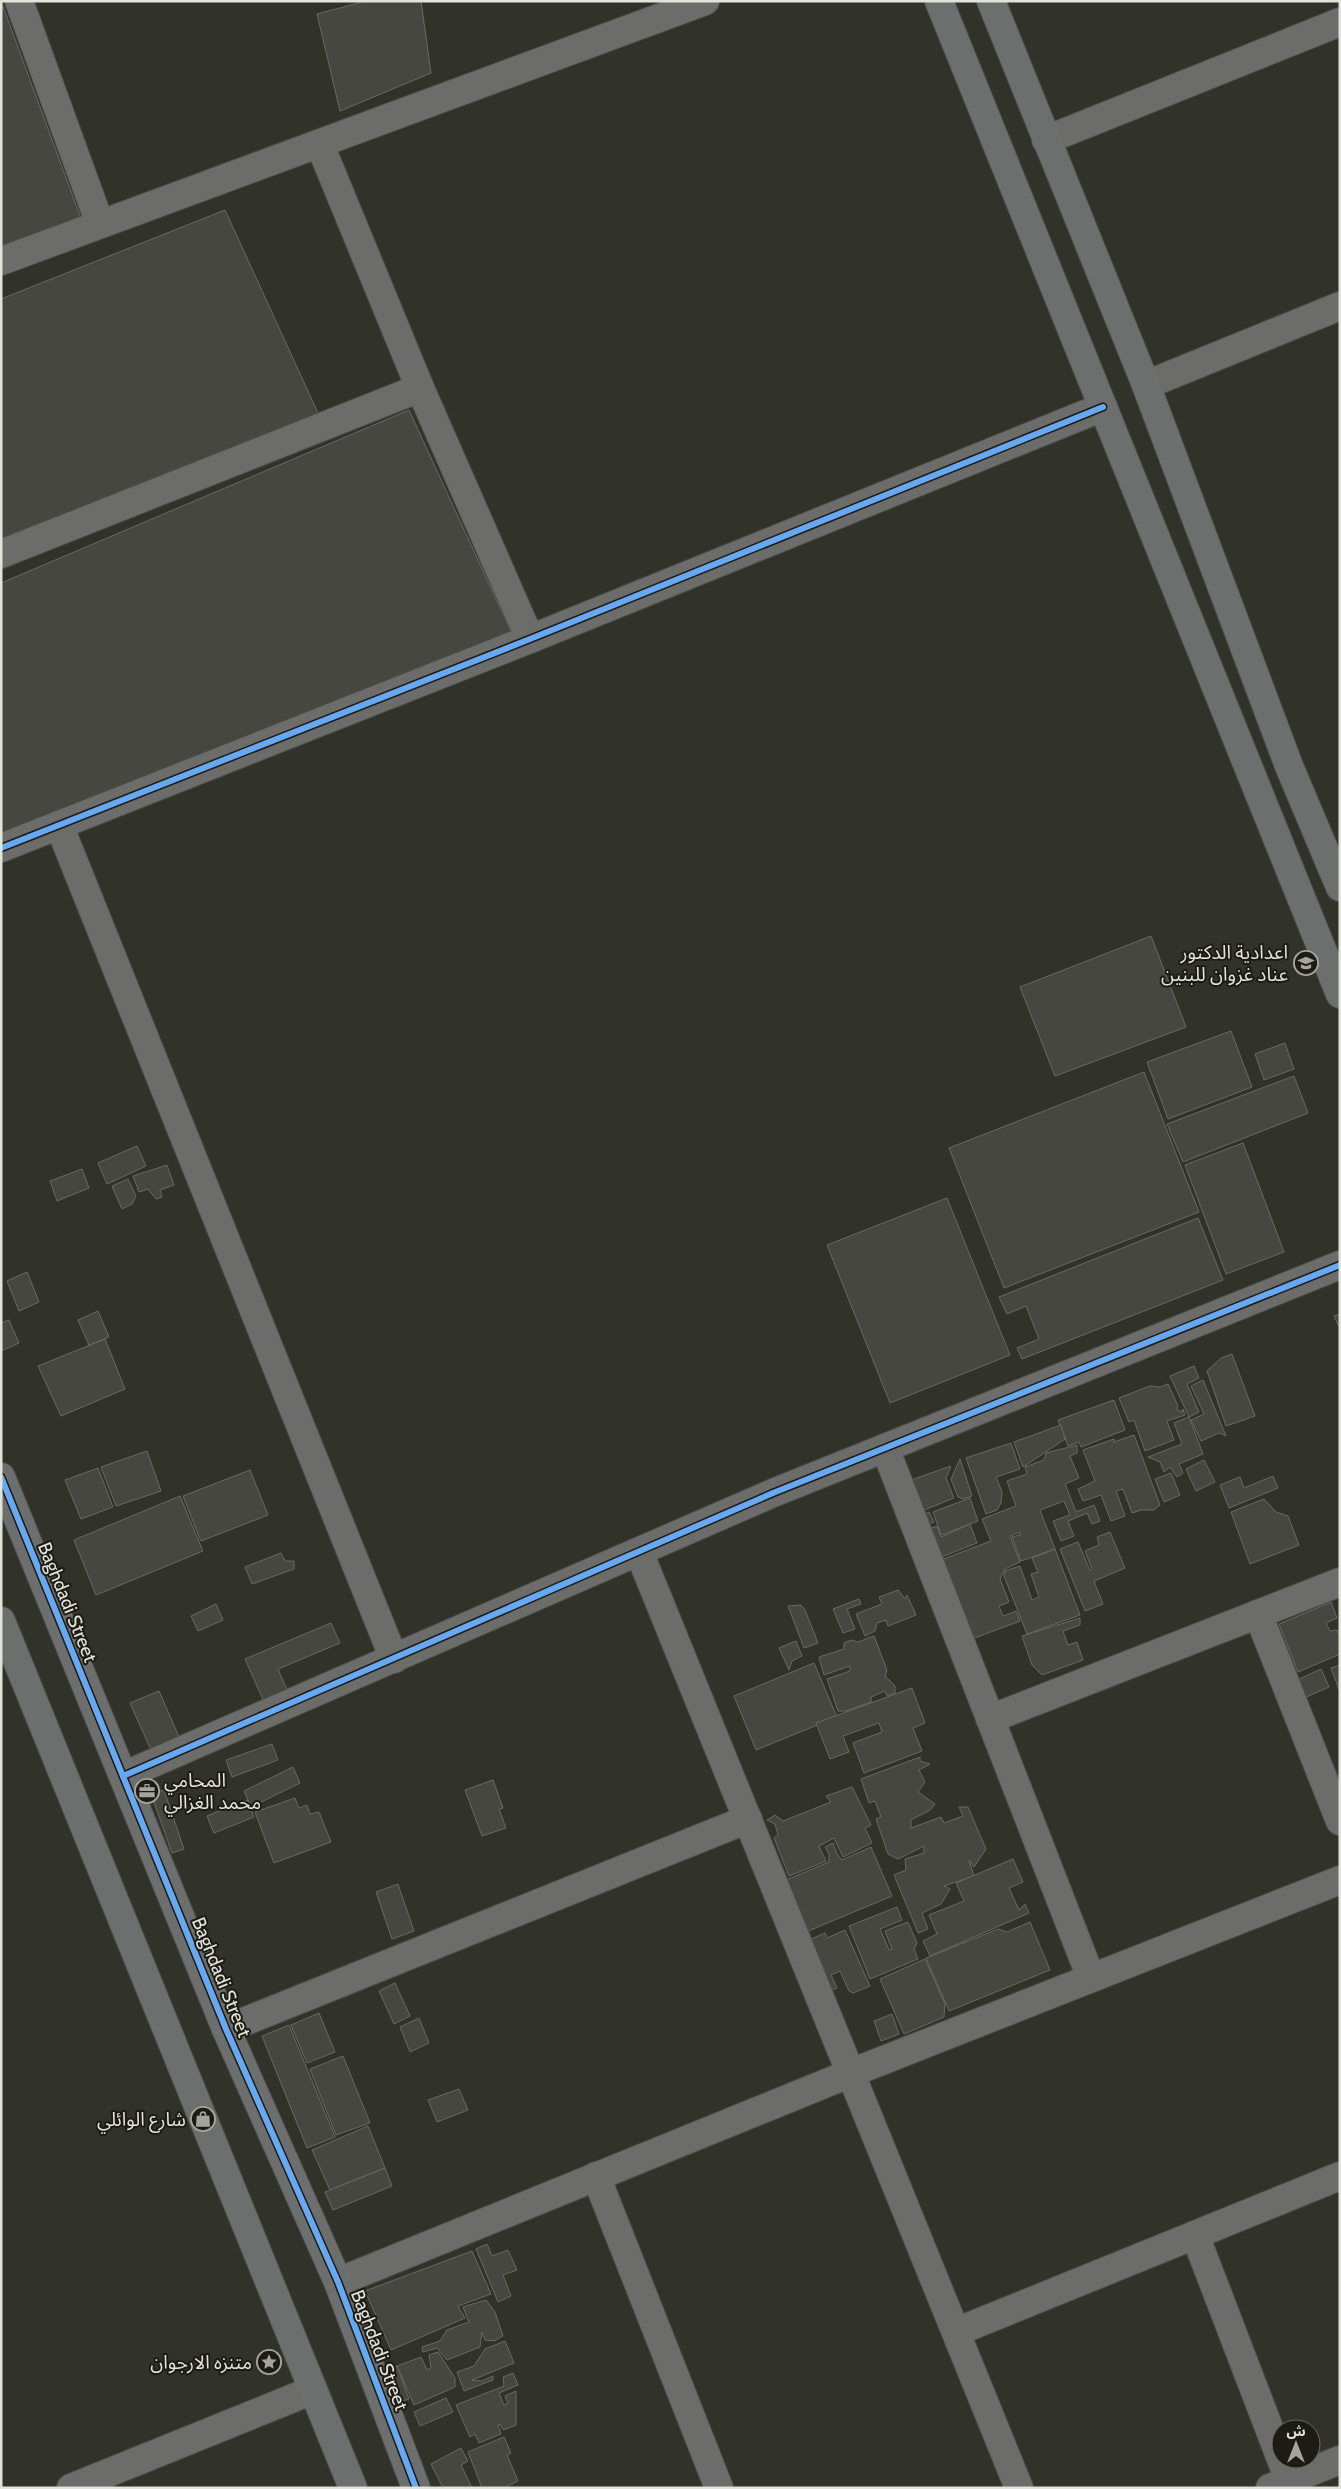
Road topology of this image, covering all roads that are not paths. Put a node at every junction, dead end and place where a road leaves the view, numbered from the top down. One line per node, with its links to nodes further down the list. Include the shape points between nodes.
1 (19, 1): 8 (street)
2 (705, 1): 7 (street)
3 (939, 1): 13 (street)
4 (991, 1): 6 (street)
5 (1340, 22): 6 (street)
6 (1046, 140): 11 (street)
7 (320, 145): 8 (street); 12 (street)
8 (100, 224): 9 (street)
9 (1, 260)
10 (1340, 306): 11 (street)
11 (1146, 386): 16 (street)
12 (420, 388): 14 (street); 15 (street)
13 (1103, 407): 15 (street); 17 (street)
14 (1, 554)
15 (530, 640): 19 (street)
16 (1276, 733): 17 (street, via 1268,744 1260,747); 18 (street)
17 (1239, 746): 20 (street)
18 (1313, 824): 20 (street, via 1302,820 1292,822); 22 (street)
19 (60, 825): 21 (street); 31 (street)
20 (1276, 835): 23 (street)
21 (1, 848)
22 (1340, 887)
23 (1340, 994)
24 (1340, 1265): 25 (street)
25 (884, 1448): 27 (street); 32 (street)
26 (1, 1477): 33 (street, Baghdadi Street)
27 (639, 1552): 31 (street); 34 (street)
28 (1340, 1582): 29 (street)
29 (1258, 1614): 32 (street); 35 (street)
30 (1, 1621): 45 (street)
31 (394, 1659): 33 (street)
32 (990, 1719): 37 (street)
33 (123, 1776): 38 (street, Baghdadi Street)
34 (748, 1819): 38 (street); 39 (street)
35 (1340, 1821)
36 (1340, 1880): 37 (street)
37 (1091, 1978): 39 (street)
38 (226, 2028): 43 (street, Baghdadi Street)
39 (851, 2073): 40 (street); 44 (street)
40 (596, 2176): 43 (street); 51 (street)
41 (1340, 2176): 42 (street)
42 (1195, 2234): 44 (street); 47 (street)
43 (338, 2282): 50 (street, Baghdadi Street)
44 (956, 2332): 52 (street)
45 (313, 2390): 48 (street); 49 (street)
46 (1340, 2460): 47 (street)
47 (1279, 2484)
48 (71, 2488)
49 (353, 2488)
50 (416, 2488)
51 (719, 2488)
52 (1019, 2488)

